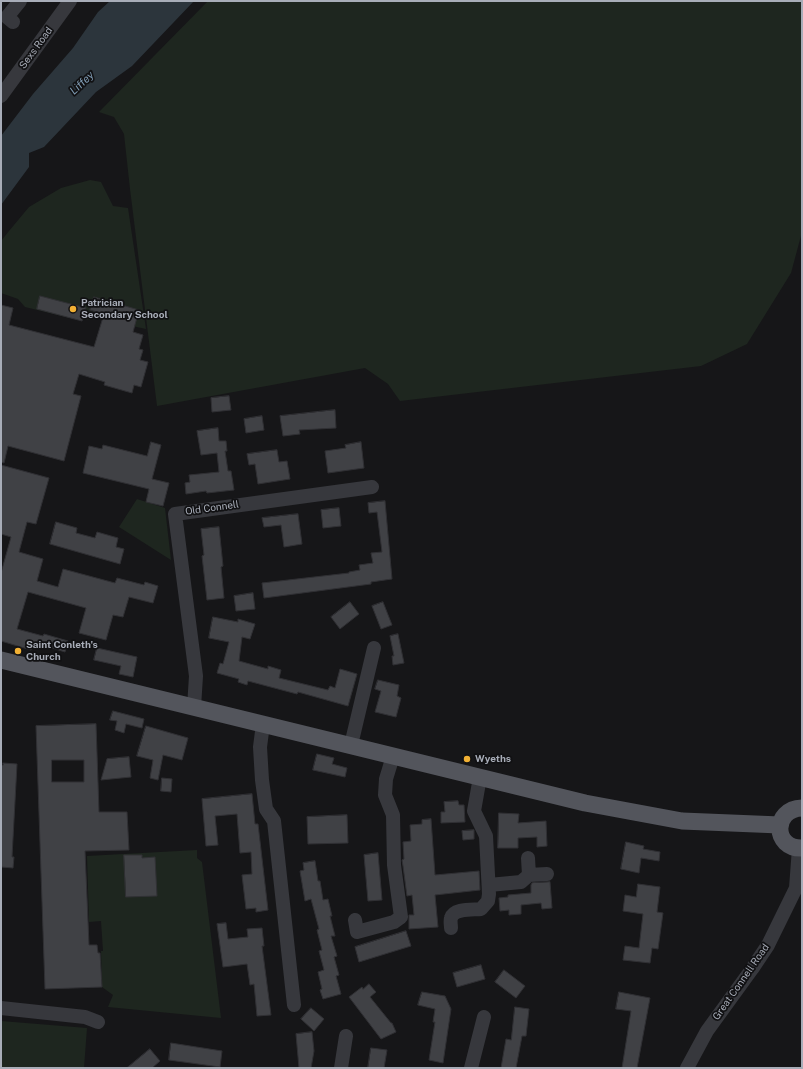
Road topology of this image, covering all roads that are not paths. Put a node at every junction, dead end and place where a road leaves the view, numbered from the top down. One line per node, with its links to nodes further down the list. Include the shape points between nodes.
1 (20, 1): 3 (street, via 7,18)
2 (69, 1): 4 (street, Sexs Road)
3 (14, 22)
4 (1, 96)
5 (372, 486): 8 (street, Old Connell, via 175,514 196,676)
6 (374, 648): 10 (street)
7 (1, 660): 8 (main road)
8 (194, 707): 9 (main road)
9 (263, 724): 10 (main road); 22 (street, via 260,747 262,780 266,809 274,821)
10 (351, 745): 11 (main road)
11 (393, 756): 12 (main road); 20 (street, via 386,779 385,795 393,815 394,865 401,917 394,922 357,932)
12 (480, 777): 14 (main road, via 585,803 682,821); 19 (street, via 474,811 486,836)
13 (802, 808): 14 (main road, via 788,811)
14 (780, 824): 15 (main road, via 780,832 786,843)
15 (800, 848): 29 (street, Great Connell Road, via 796,888 768,945 707,1030)
16 (528, 858): 18 (street)
17 (547, 874): 18 (street)
18 (529, 875): 19 (street, via 521,882)
19 (489, 885): 21 (street, via 486,905 481,909 454,913)
20 (355, 920)
21 (451, 928)
22 (294, 1005)
23 (1, 1008): 25 (street, via 85,1017)
24 (484, 1017): 28 (street)
25 (98, 1022)
26 (346, 1036): 27 (street)
27 (341, 1068)
28 (471, 1068)
29 (687, 1068)

